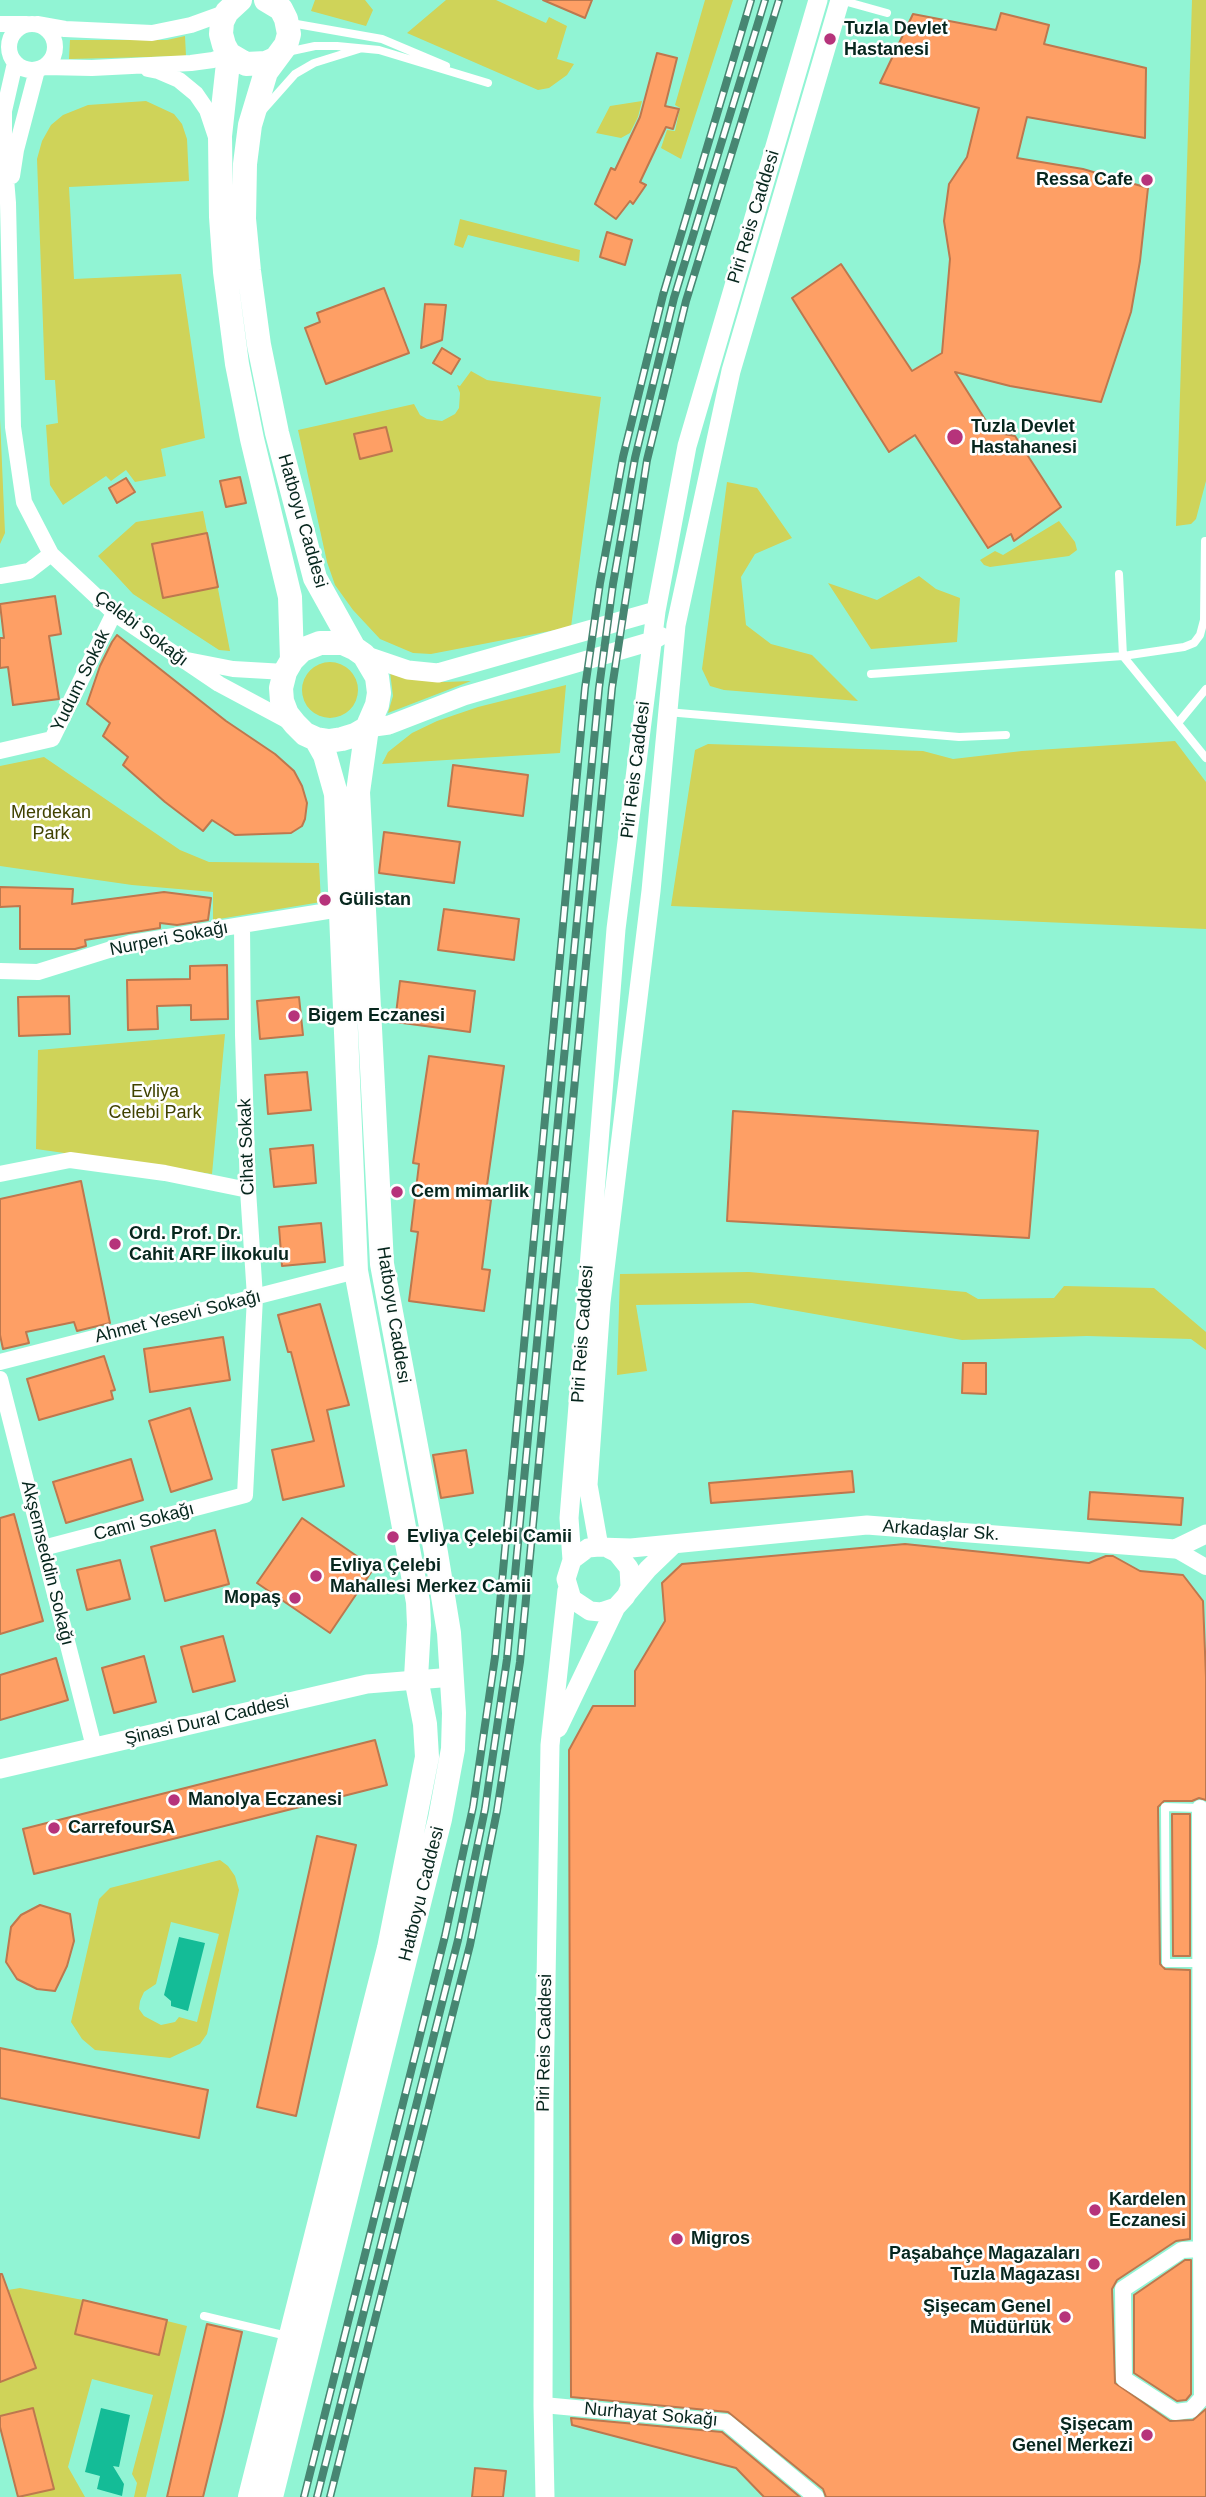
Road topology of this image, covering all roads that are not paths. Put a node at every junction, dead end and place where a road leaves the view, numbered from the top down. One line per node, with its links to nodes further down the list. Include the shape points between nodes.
1 (266, 0): 6 (main road)
2 (818, 0): 23 (street, Piri Reis Caddesi, via 687,446)
3 (840, 0): 5 (lane); 25 (street, Piri Reis Caddesi, via 731,371)
4 (237, 3): 7 (street, via 191,25 152,33); 10 (main road, Hatboyu Caddesi, via 222,22 221,34)
5 (887, 13)
6 (289, 14): 9 (lane, via 296,23 382,38 488,83); 11 (main road, Hatboyu Caddesi, via 286,45)
7 (33, 24): 8 (street); 12 (street, via 15,31); 14 (street, via 54,39 54,54)
8 (0, 26): 12 (street)
9 (361, 48): 11 (lane, via 315,46); 15 (lane, via 295,74)
10 (229, 54): 11 (main road, via 256,65); 13 (street, via 213,60); 16 (main road, Hatboyu Caddesi)
11 (278, 56): 15 (main road, Hatboyu Caddesi, via 266,72)
12 (9, 57): 14 (street, via 29,70); 17 (street, via 4,111)
13 (128, 67): 14 (street); 16 (street, via 158,71 196,94 215,129)
14 (41, 68): 17 (street, via 16,150)
15 (250, 125): 27 (main road, Hatboyu Caddesi, via 244,219 259,345 315,578)
16 (220, 161): 30 (main road, Hatboyu Caddesi, via 225,272 237,364 290,597)
17 (8, 203): 18 (street, Çelebi Sokağı)
18 (6, 346): 20 (street, Çelebi Sokağı, via 24,502)
19 (1205, 541): 28 (lane, via 1200,635 1184,647)
20 (51, 554): 22 (street, via 29,571); 24 (street, Çelebi Sokağı)
21 (1119, 574): 28 (lane)
22 (0, 576)
23 (656, 611): 25 (street); 26 (street, Piri Reis Caddesi); 27 (street, via 438,673 408,670)
24 (114, 613): 29 (street, Çelebi Sokağı); 39 (street, Yudum Sokak, via 52,739)
25 (676, 625): 26 (street); 33 (street, Piri Reis Caddesi)
26 (652, 641): 36 (street, via 464,696 389,725); 56 (street, Piri Reis Caddesi, via 616,929 569,1518)
27 (359, 652): 30 (main road, via 343,643 320,643 302,650); 36 (main road, Hatboyu Caddesi, via 377,677 379,693)
28 (1123, 656): 31 (lane); 34 (lane)
29 (178, 658): 30 (street, via 233,669); 35 (street, Çelebi Sokağı)
30 (288, 666): 35 (main road, Hatboyu Caddesi, via 282,701)
31 (871, 674)
32 (1206, 690): 34 (lane)
33 (667, 712): 37 (lane, via 959,737); 54 (street, Piri Reis Caddesi, via 651,891 601,1302 588,1485)
34 (1178, 723): 40 (lane)
35 (295, 724): 38 (main road)
36 (367, 728): 38 (main road, via 342,739); 60 (main road, Hatboyu Caddesi, via 358,792 382,1264 436,1553)
37 (1006, 735)
38 (316, 739): 41 (main road, Hatboyu Caddesi, via 326,755 336,794)
39 (0, 751)
40 (1206, 758)
41 (340, 909): 42 (street, Nurperi Sokağı); 46 (main road, Hatboyu Caddesi)
42 (242, 926): 43 (street, Nurperi Sokağı, via 131,943 38,972); 45 (street, Cihat Sokak)
43 (0, 971)
44 (0, 1174): 45 (street, via 70,1160)
45 (248, 1190): 47 (street, Cihat Sokak)
46 (356, 1271): 47 (street, Ahmet Yesevi Sokağı); 61 (main road, Hatboyu Caddesi, via 418,1602)
47 (255, 1297): 48 (street, Ahmet Yesevi Sokağı); 50 (street, Cihat Sokak)
48 (0, 1362)
49 (0, 1379): 53 (street, Akşemseddin Sokağı)
50 (245, 1495): 53 (street, Cami Sokağı)
51 (1206, 1534): 55 (street)
52 (674, 1544): 54 (street, Arkadaşlar Sk.); 55 (street, Arkadaşlar Sk., via 867,1525); 59 (street)
53 (43, 1548): 63 (street, Akşemseddin Sokağı)
54 (604, 1548): 56 (street, via 589,1548); 59 (street, via 617,1553 629,1568 630,1587)
55 (1175, 1549): 57 (street)
56 (572, 1560): 58 (street)
57 (1206, 1567)
58 (567, 1590): 59 (street, via 590,1611 601,1612); 62 (street, Piri Reis Caddesi)
59 (621, 1601): 62 (street)
60 (453, 1677): 61 (street, Şinasi Dural Caddesi); 69 (main road, Hatboyu Caddesi, via 453,1749 440,1819)
61 (416, 1678): 63 (street, Şinasi Dural Caddesi, via 367,1684); 69 (main road, Hatboyu Caddesi, via 427,1757 421,1795)
62 (550, 1745): 70 (street, Piri Reis Caddesi)
63 (94, 1747): 64 (street, Şinasi Dural Caddesi)
64 (0, 1769)
65 (1203, 1806): 66 (street); 66 (lane, via 1165,1807 1166,1962)
66 (1200, 1963): 67 (street)
67 (1204, 2249): 67 (street, via 1202,2398 1191,2410 1175,2413 1124,2379 1123,2289 1182,2250)
68 (205, 2316): 69 (lane)
69 (300, 2339): 71 (main road, Hatboyu Caddesi); 72 (main road, Hatboyu Caddesi)
70 (543, 2405): 73 (street, Piri Reis Caddesi); 74 (street, Nurhayat Sokağı, via 726,2422)
71 (250, 2497)
72 (271, 2497)
73 (545, 2497)
74 (816, 2497)

